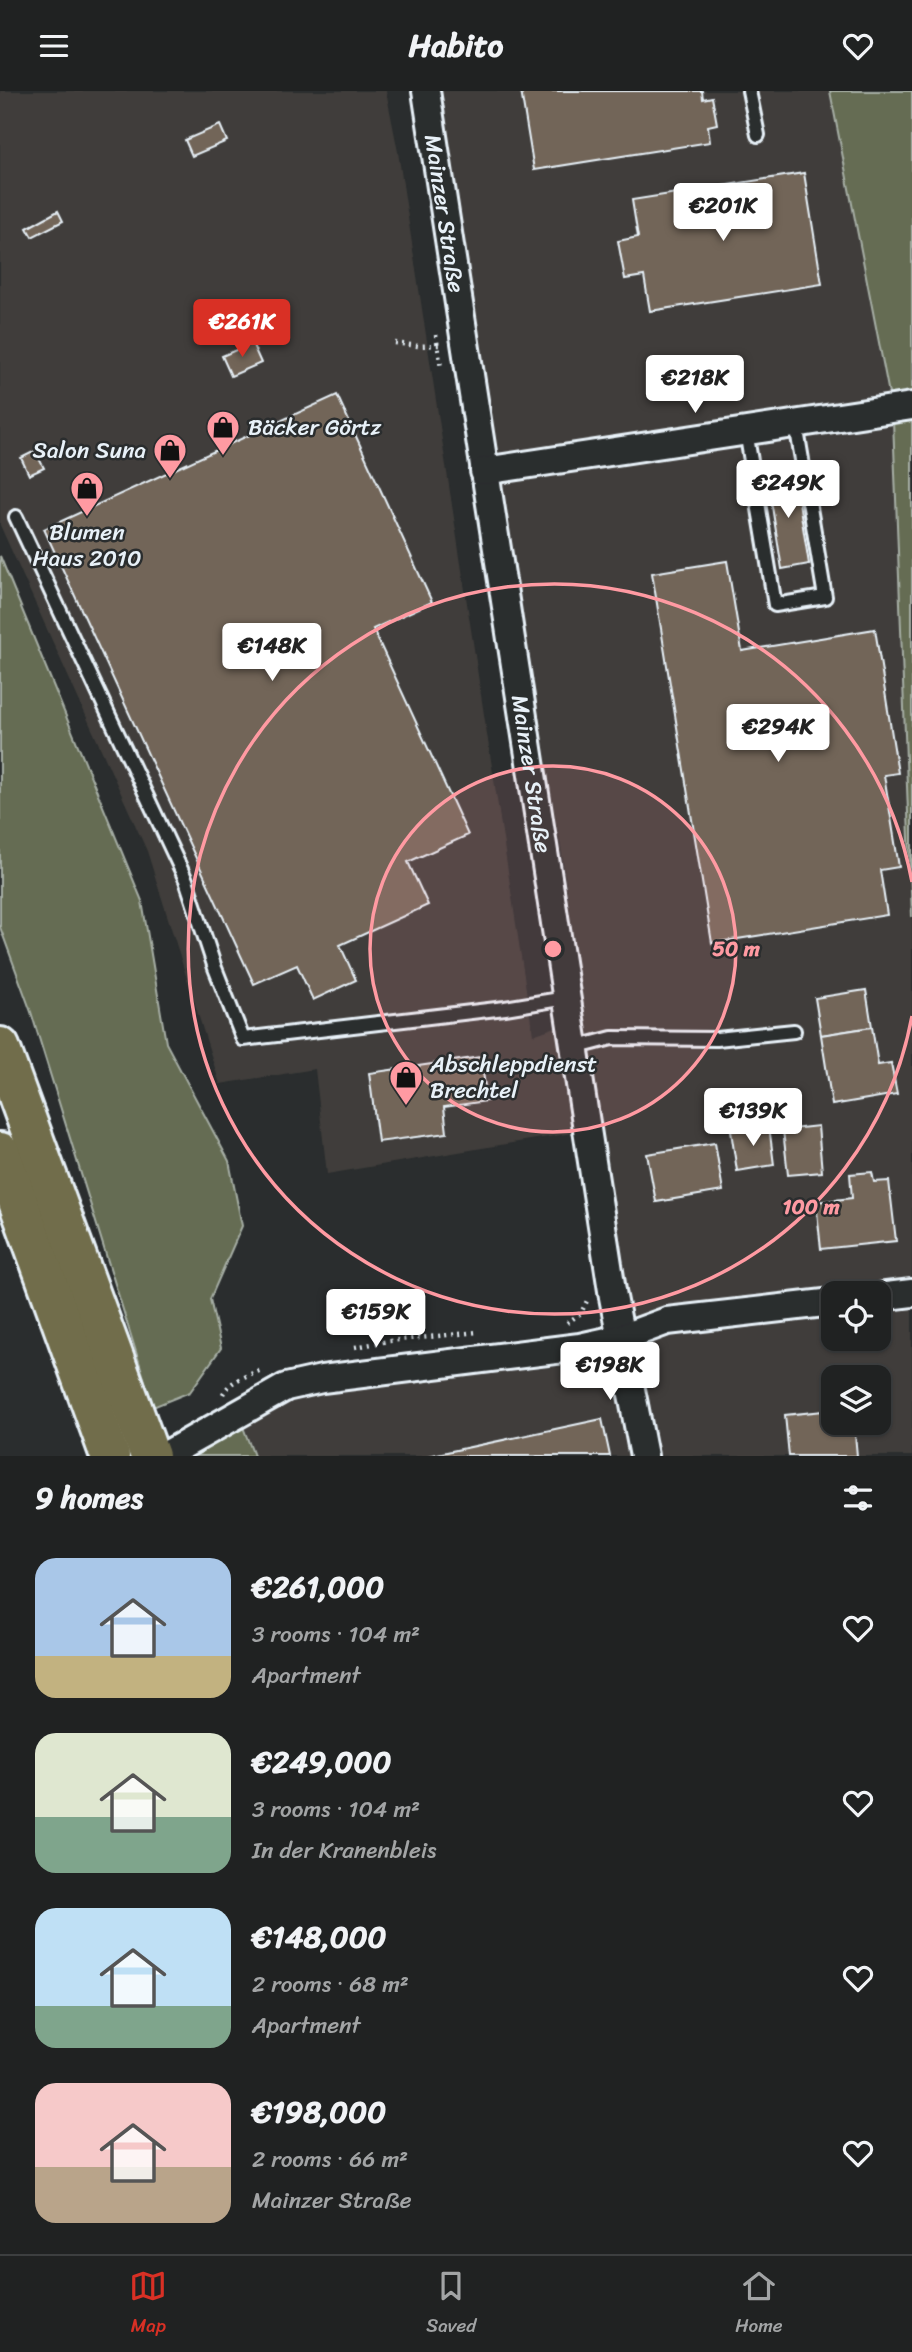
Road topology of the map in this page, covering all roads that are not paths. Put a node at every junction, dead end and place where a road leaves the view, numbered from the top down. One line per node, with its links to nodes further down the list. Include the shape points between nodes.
1 (426, 91): 7 (street, Mainzer Straße)
2 (749, 91): 3 (lane)
3 (758, 135)
4 (912, 406): 5 (street)
5 (796, 424): 6 (street); 6 (lane, via 825,597 775,605)
6 (746, 431): 7 (street)
7 (484, 471): 9 (street, Mainzer Straße)
8 (16, 517): 9 (lane, via 186,880 243,1039)
9 (566, 998): 12 (street, Mainzer Straße)
10 (794, 1031): 12 (lane, via 717,1038 612,1038)
11 (0, 1047): 18 (highway)
12 (574, 1048): 17 (street, Mainzer Straße)
13 (0, 1151): 18 (highway)
14 (912, 1293): 15 (street)
15 (891, 1295)
16 (821, 1303): 17 (street, via 667,1321)
17 (621, 1338): 20 (street, via 286,1387); 21 (street, Mainzer Straße)
18 (114, 1430): 19 (highway)
19 (150, 1456)
20 (164, 1456)
21 (644, 1456)

